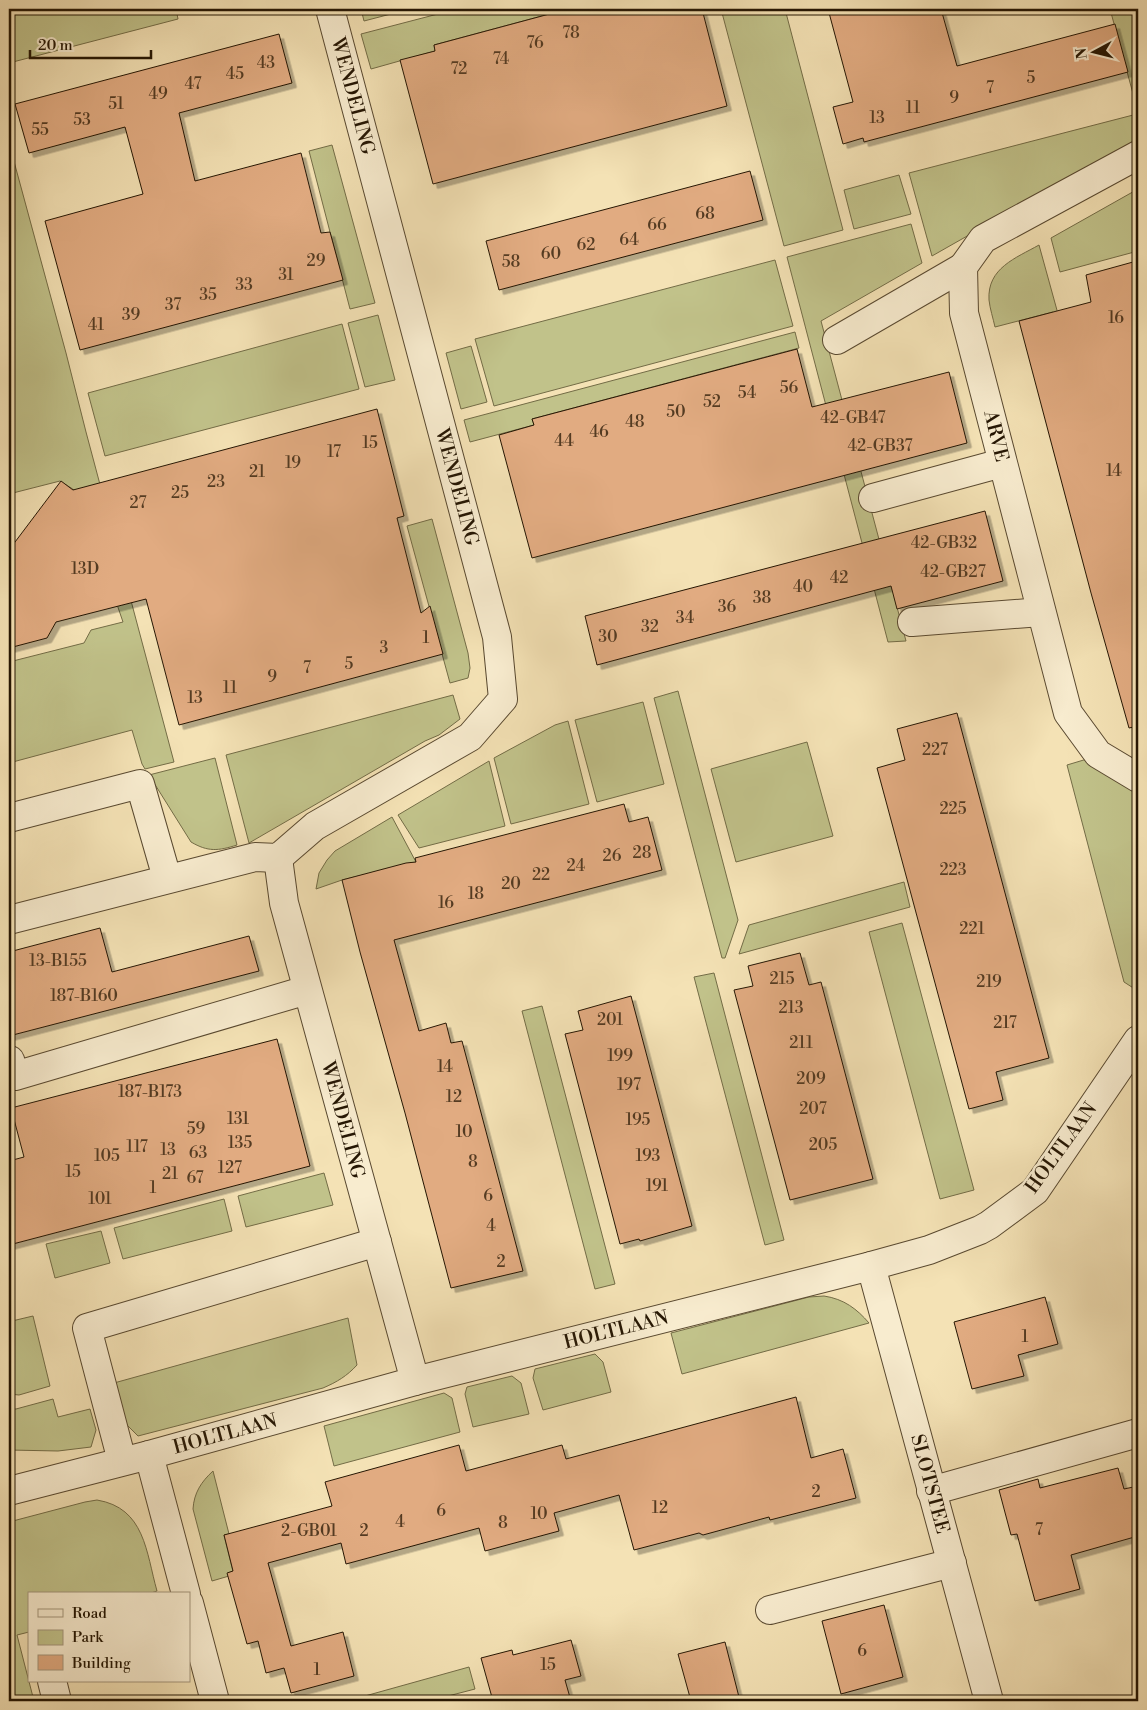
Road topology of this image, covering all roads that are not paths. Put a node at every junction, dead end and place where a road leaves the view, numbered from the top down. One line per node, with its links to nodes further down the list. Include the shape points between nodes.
1 (330, 9): 11 (street, WENDELING, via 497,637 503,699 470,737 315,826)
2 (1138, 155): 3 (street, via 983,240)
3 (963, 267): 4 (street); 5 (street, ARVE, via 964,312)
4 (837, 340)
5 (1002, 463): 6 (street); 7 (street, ARVE)
6 (873, 498)
7 (1041, 612): 8 (street); 9 (street, ARVE, via 1068,713 1098,754)
8 (912, 622)
9 (1138, 778)
10 (9, 818): 12 (street, via 140,784)
11 (278, 858): 12 (street, via 255,857); 14 (street, WENDELING, via 284,903)
12 (167, 878): 13 (street)
13 (9, 920)
14 (307, 990): 16 (street, via 15,1076); 17 (street, WENDELING)
15 (1138, 1040): 18 (street, HOLTLAAN, via 1035,1191 980,1230 929,1250)
16 (9, 1060)
17 (377, 1242): 19 (street, WENDELING); 22 (street, via 87,1328)
18 (871, 1266): 19 (street, HOLTLAAN); 24 (street, SLOTSTEE)
19 (415, 1381): 21 (street, HOLTLAAN)
20 (1138, 1433): 24 (street)
21 (149, 1455): 22 (street, HOLTLAAN); 26 (street)
22 (122, 1461): 23 (street, HOLTLAAN)
23 (9, 1491)
24 (931, 1491): 25 (street, SLOTSTEE)
25 (952, 1563): 28 (street); 32 (street, SLOTSTEE)
26 (185, 1592)
27 (190, 1607): 31 (street)
28 (770, 1610)
29 (52, 1682): 30 (street)
30 (57, 1701)
31 (216, 1701)
32 (990, 1701)

